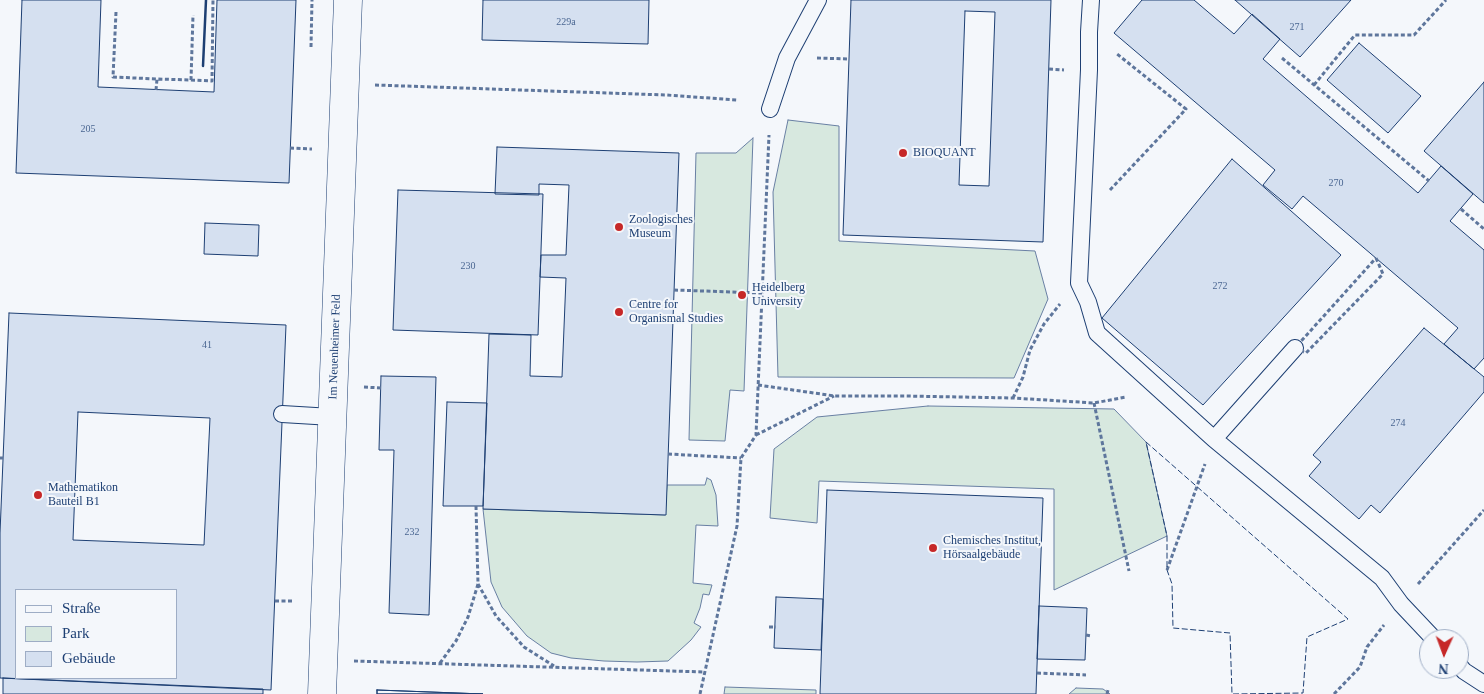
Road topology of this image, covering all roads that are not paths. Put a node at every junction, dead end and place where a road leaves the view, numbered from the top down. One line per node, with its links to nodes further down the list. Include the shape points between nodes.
1 (348, 0): 7 (street, Im Neuenheimer Feld)
2 (818, 0): 4 (lane, via 787,58)
3 (1091, 0): 8 (lane, via 1079,283 1097,333)
4 (770, 109)
5 (1295, 348): 8 (lane)
6 (282, 414): 7 (lane)
7 (332, 417): 12 (street, Im Neuenheimer Feld)
8 (1214, 439): 9 (lane, via 1382,578)
9 (1425, 629)
10 (1469, 674): 11 (lane)
11 (1484, 684)
12 (322, 694)

